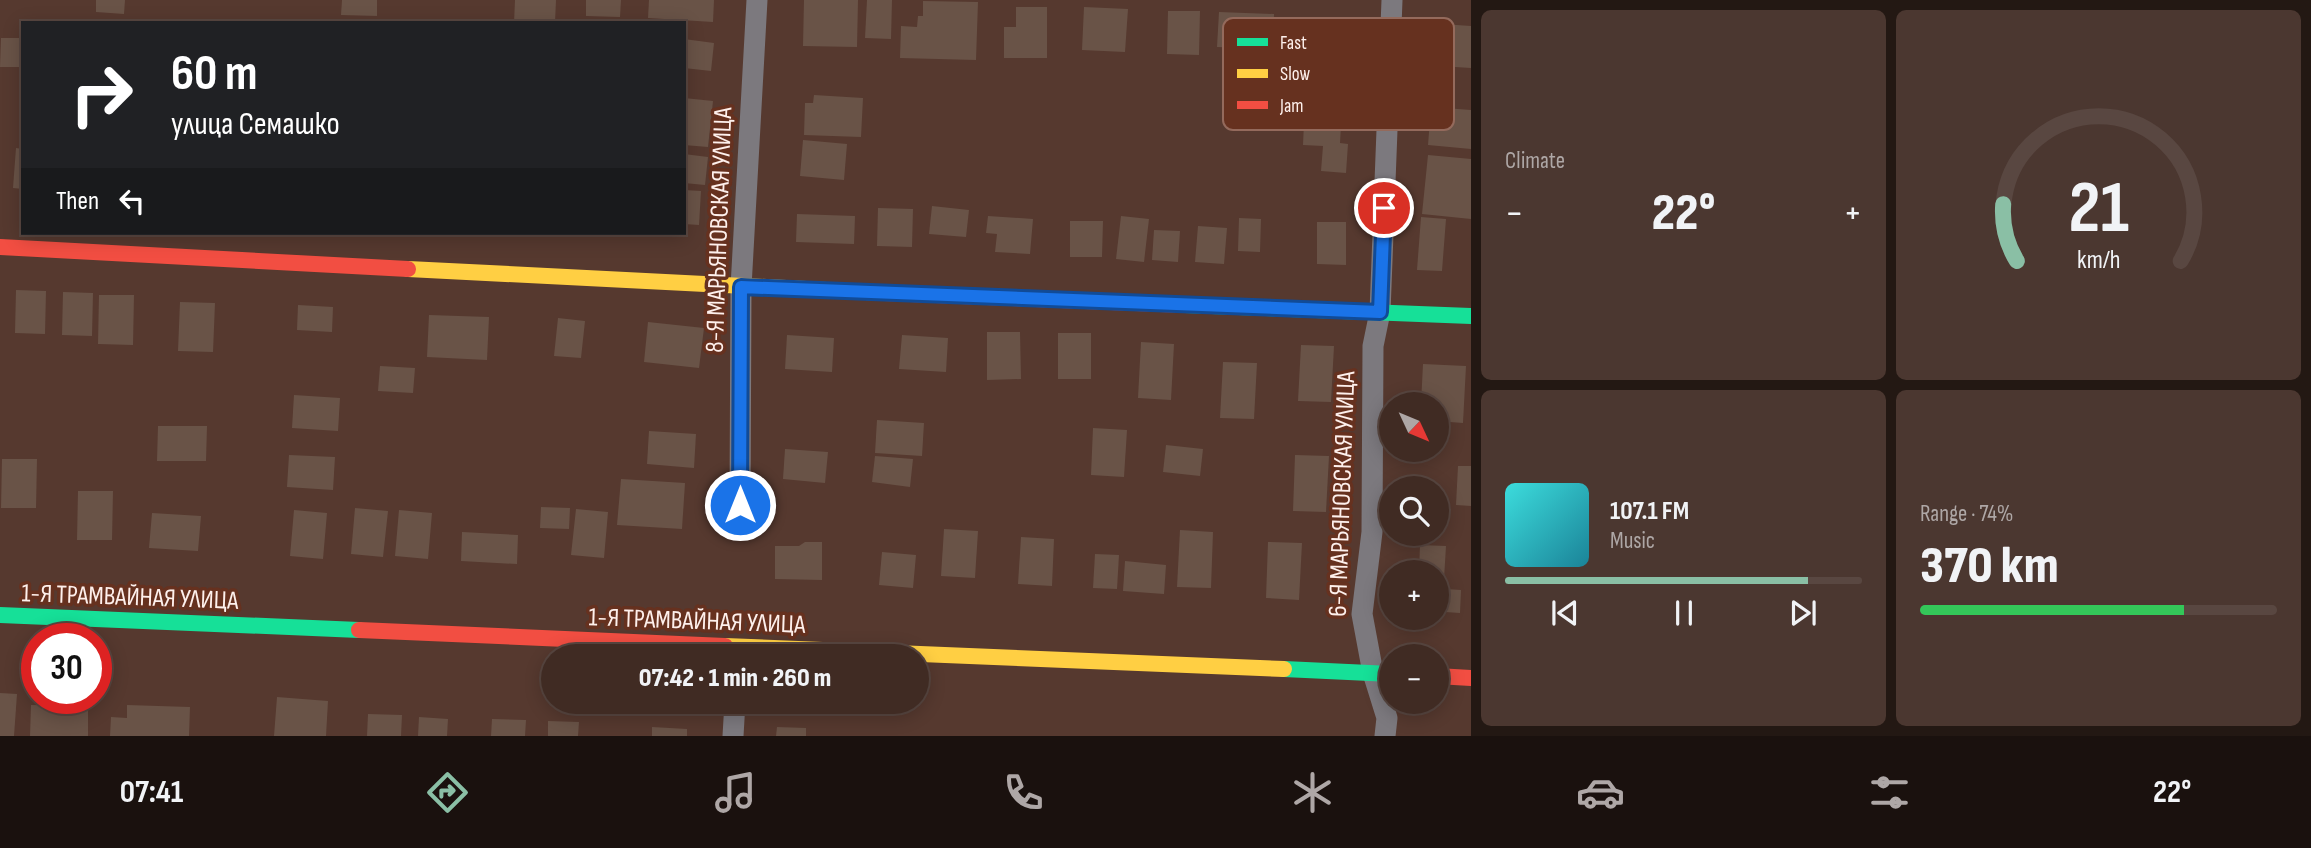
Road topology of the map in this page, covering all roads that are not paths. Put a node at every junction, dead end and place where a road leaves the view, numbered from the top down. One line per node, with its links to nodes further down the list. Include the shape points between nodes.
1 (757, 0): 6 (street, 8-Я МАРЬЯНОВСКАЯ УЛИЦА)
2 (1392, 0): 3 (street, 6-Я МАРЬЯНОВСКАЯ УЛИЦА)
3 (1391, 18)
4 (1387, 130): 7 (street, 6-Я МАРЬЯНОВСКАЯ УЛИЦА)
5 (0, 247): 6 (street)
6 (741, 287): 7 (street); 9 (street, 8-Я МАРЬЯНОВСКАЯ УЛИЦА)
7 (1380, 312): 8 (street); 13 (street, 6-Я МАРЬЯНОВСКАЯ УЛИЦА, via 1373,346 1372,532 1362,614)
8 (1471, 316)
9 (740, 505)
10 (0, 615): 11 (street, 1-Я ТРАМВАЙНАЯ УЛИЦА)
11 (595, 644)
12 (929, 658): 14 (street, 1-Я ТРАМВАЙНАЯ УЛИЦА)
13 (1379, 665)
14 (1379, 674)
15 (1449, 677): 16 (street)
16 (1471, 678)
17 (734, 714): 19 (street)
18 (1387, 714): 20 (street, 6-Я МАРЬЯНОВСКАЯ УЛИЦА)
19 (733, 736)
20 (1385, 736)

